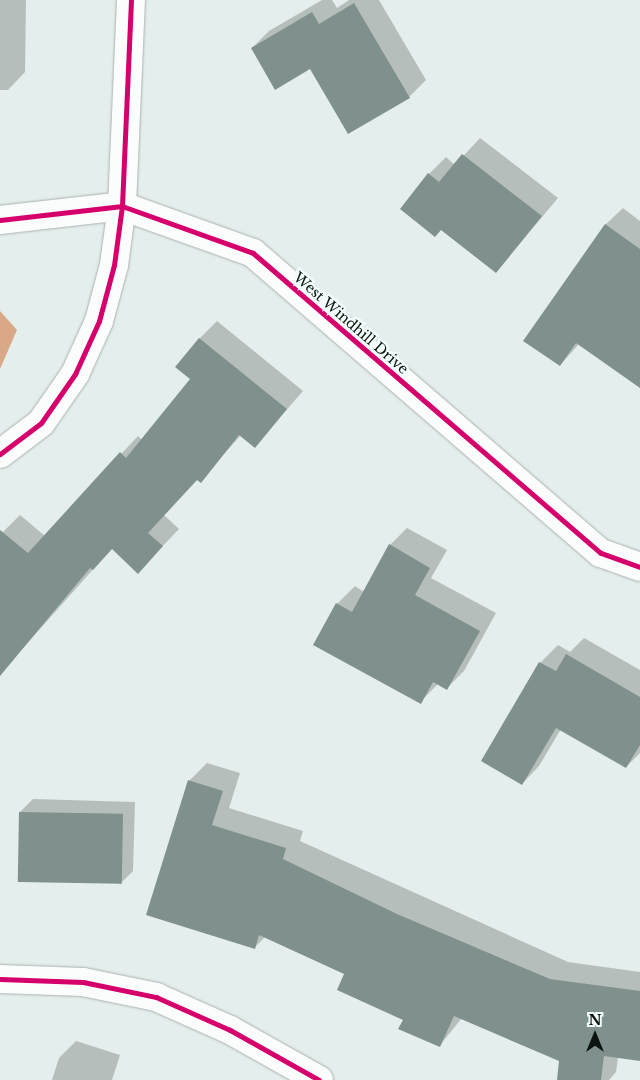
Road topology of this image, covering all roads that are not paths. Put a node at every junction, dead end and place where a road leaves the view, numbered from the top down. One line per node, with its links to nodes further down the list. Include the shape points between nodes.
1 (131, 0): 2 (street)
2 (122, 206): 3 (street, West Windhill Drive); 4 (street, via 114,265 99,321 75,374 41,423); 5 (street, West Windhill Drive, via 253,253 602,553)
3 (0, 220)
4 (0, 454)
5 (640, 567)
6 (0, 979): 7 (street, via 83,982 156,997 230,1030)
7 (319, 1080)

